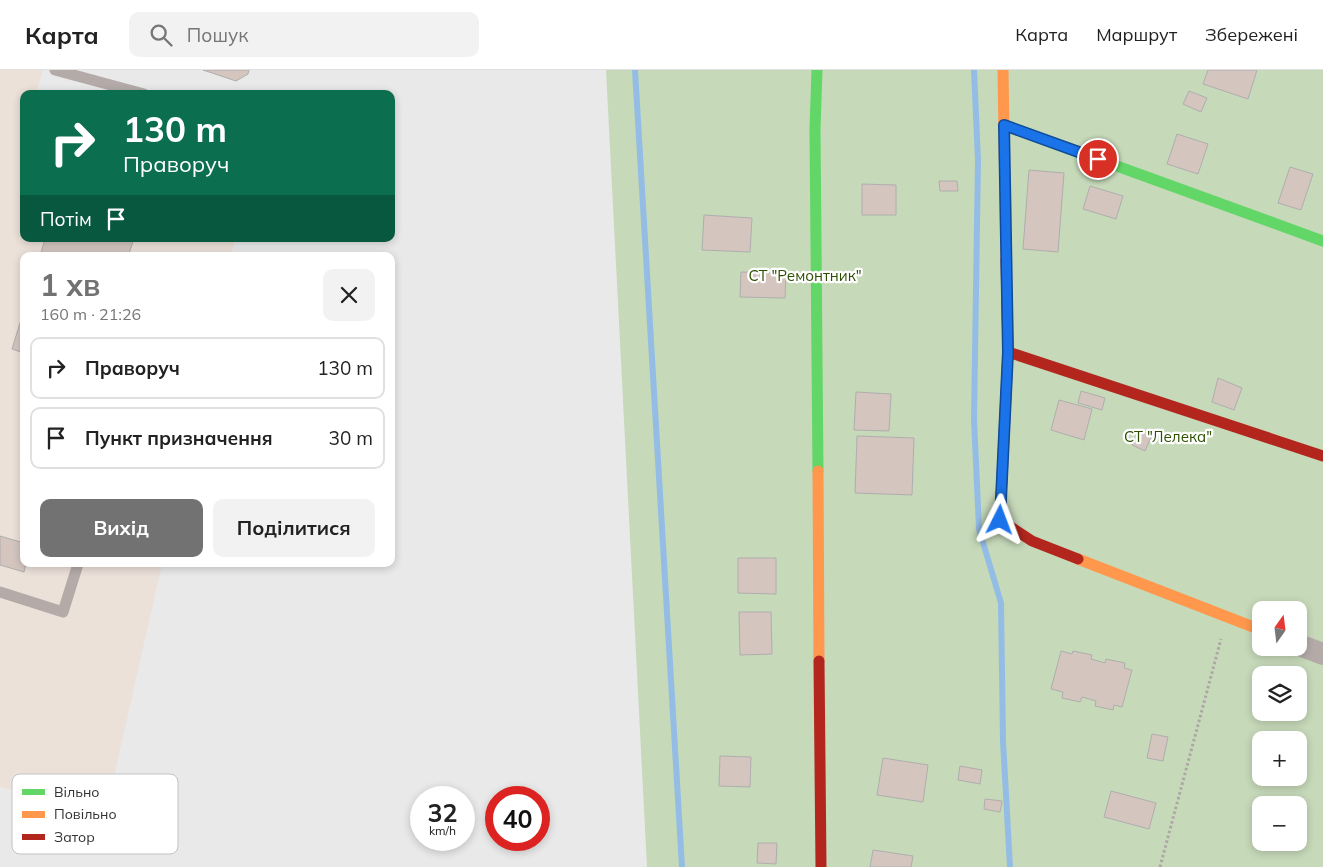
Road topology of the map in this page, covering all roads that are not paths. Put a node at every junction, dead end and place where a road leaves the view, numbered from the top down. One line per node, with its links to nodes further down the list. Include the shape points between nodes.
1 (55, 70): 4 (lane)
2 (817, 70): 14 (street)
3 (1003, 70): 5 (street)
4 (129, 90)
5 (1004, 125): 6 (street); 7 (street)
6 (1323, 241)
7 (1008, 352): 8 (street); 11 (street, via 1000,520 1032,541)
8 (1323, 456)
9 (77, 567): 10 (lane, via 63,612)
10 (0, 592)
11 (1252, 627)
12 (1308, 648): 13 (street)
13 (1323, 654)
14 (821, 867)

